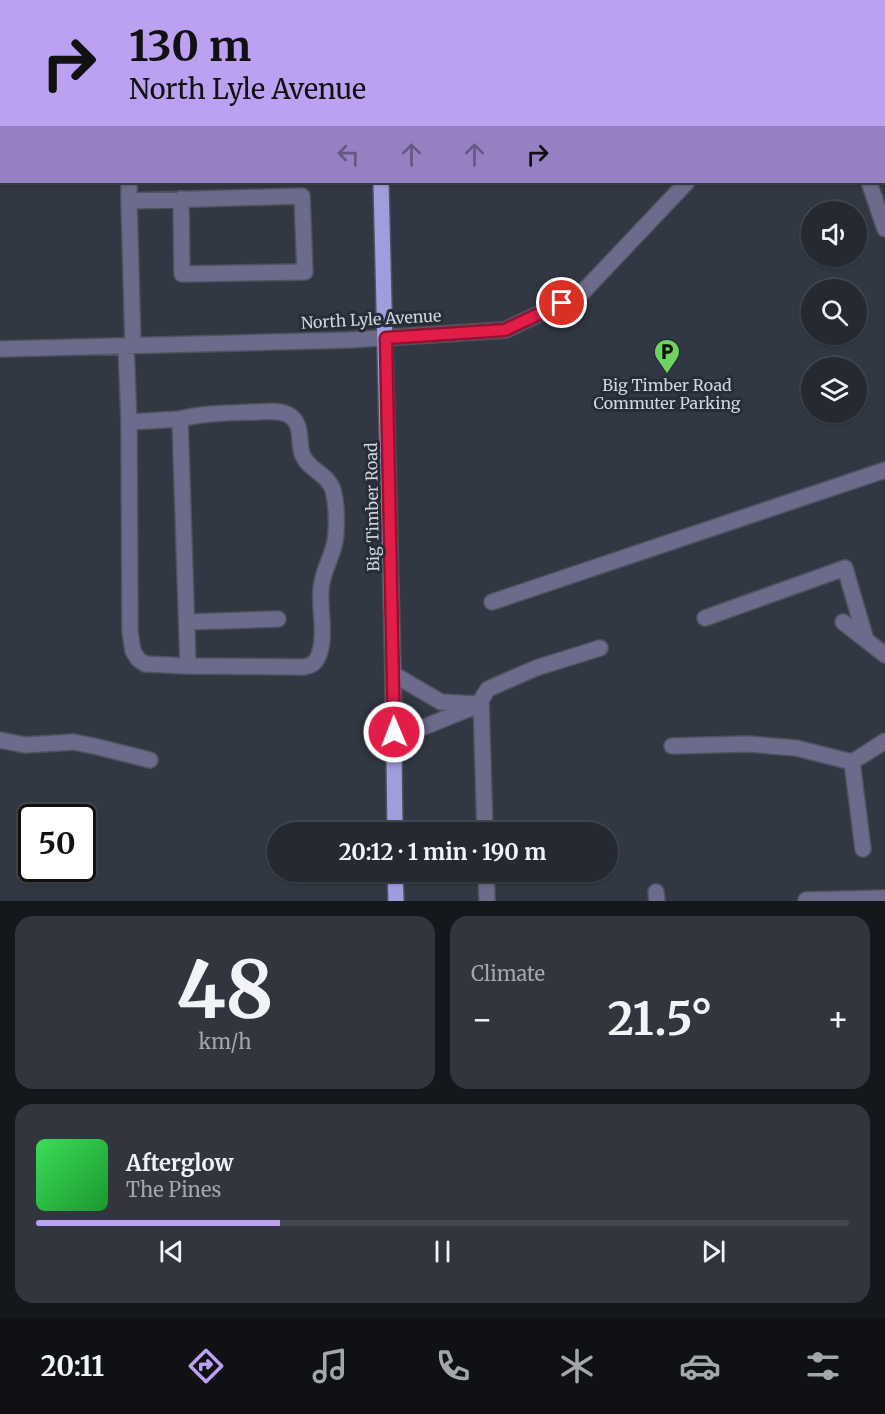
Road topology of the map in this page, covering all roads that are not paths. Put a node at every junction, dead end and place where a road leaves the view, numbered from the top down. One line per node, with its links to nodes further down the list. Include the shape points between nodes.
1 (129, 183): 6 (street)
2 (381, 183): 8 (main road, Big Timber Road)
3 (686, 183): 8 (street, North Lyle Avenue, via 581,294 505,330)
4 (869, 183): 7 (street)
5 (181, 199): 5 (street, via 302,196 305,272 182,274); 6 (street)
6 (129, 201): 9 (street)
7 (885, 229)
8 (386, 338): 9 (street, North Lyle Avenue); 23 (main road, Big Timber Road)
9 (130, 346): 10 (street, North Lyle Avenue); 12 (street)
10 (0, 349)
11 (180, 419): 12 (street); 17 (street); 22 (street, via 277,411 291,416 298,426 303,456 330,484 335,507 334,547 320,591 320,649 315,663 304,667)
12 (129, 422): 22 (street, via 133,651 145,664)
13 (885, 470): 14 (street)
14 (492, 602)
15 (705, 618): 19 (street, via 845,568)
16 (278, 619): 17 (street)
17 (187, 622): 22 (street)
18 (843, 622): 19 (street)
19 (866, 640): 21 (street)
20 (600, 648): 24 (street, via 536,668 488,689)
21 (885, 655)
22 (188, 666)
23 (393, 675): 24 (street, via 441,702); 28 (main road, Big Timber Road)
24 (481, 704): 28 (street, via 419,729); 32 (street)
25 (0, 740): 29 (street, via 26,745 85,744)
26 (885, 741): 30 (street)
27 (672, 746): 30 (street, via 748,744 796,748)
28 (394, 751): 31 (main road, Big Timber Road)
29 (150, 760)
30 (852, 762): 33 (street)
31 (395, 822)
32 (485, 822)
33 (863, 849)
34 (395, 882): 38 (main road)
35 (486, 882): 39 (street)
36 (885, 898): 37 (street)
37 (806, 900)
38 (396, 901)
39 (487, 901)

